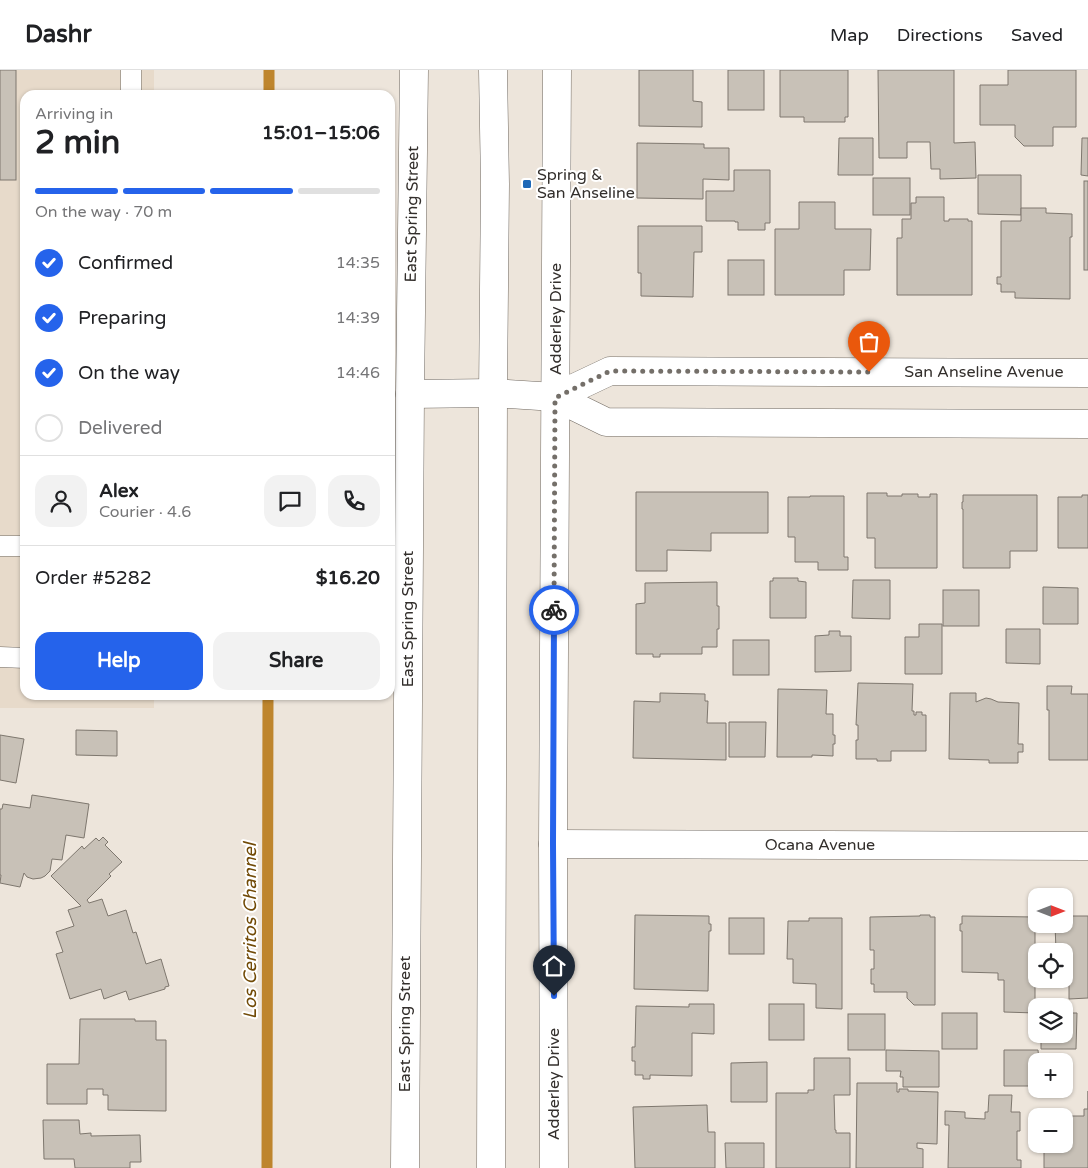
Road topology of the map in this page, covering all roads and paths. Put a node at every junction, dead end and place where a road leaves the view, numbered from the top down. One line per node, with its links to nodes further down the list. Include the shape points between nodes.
1 (131, 70): 5 (lane)
2 (414, 70): 8 (street, East Spring Street)
3 (493, 70): 7 (street)
4 (557, 70): 9 (street, Adderley Drive)
5 (131, 90)
6 (1088, 373): 9 (street, San Anseline Avenue, via 610,371)
7 (493, 393): 8 (street); 9 (street); 18 (street)
8 (410, 394): 17 (street, East Spring Street)
9 (555, 398): 10 (street, via 606,422); 15 (street, Adderley Drive)
10 (1088, 424)
11 (0, 546): 12 (lane)
12 (20, 546)
13 (0, 657): 14 (lane)
14 (20, 658)
15 (553, 844): 16 (street, Ocana Avenue); 19 (street, Adderley Drive)
16 (1088, 846)
17 (405, 1168)
18 (491, 1168)
19 (554, 1168)

